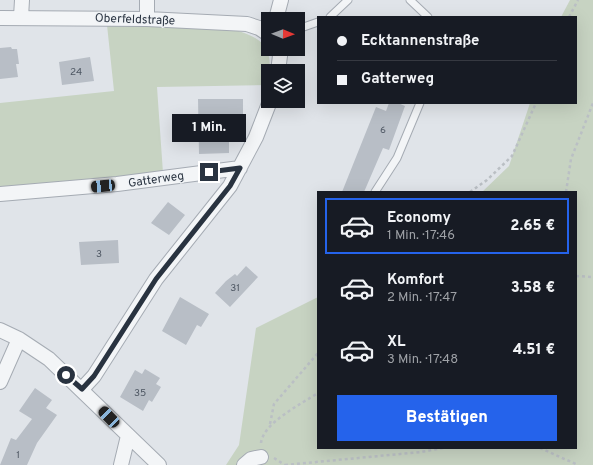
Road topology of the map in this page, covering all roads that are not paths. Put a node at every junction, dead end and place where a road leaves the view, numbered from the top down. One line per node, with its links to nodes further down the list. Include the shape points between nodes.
1 (22, 0): 9 (street)
2 (147, 0): 11 (street)
3 (281, 0): 6 (street)
4 (348, 0): 7 (lane)
5 (410, 0): 8 (lane)
6 (278, 12)
7 (331, 16)
8 (427, 16)
9 (22, 17): 10 (street, Oberfeldstraße); 11 (street, Oberfeldstraße)
10 (0, 18)
11 (147, 19): 14 (street, Oberfeldstraße, via 247,24)
12 (317, 22): 13 (lane)
13 (305, 27)
14 (261, 29)
15 (420, 104): 18 (lane, via 397,158)
16 (267, 108): 17 (street)
17 (240, 168): 19 (street, Gatterweg, via 118,184); 23 (street, via 230,186 156,279 94,376)
18 (375, 191)
19 (0, 194)
20 (0, 330): 21 (street)
21 (19, 339): 22 (street); 23 (street, via 50,359)
22 (0, 382)
23 (82, 389): 24 (street)
24 (128, 436): 26 (street); 27 (street)
25 (260, 457): 28 (street, via 251,459)
26 (121, 465)
27 (159, 465)
28 (244, 465)

